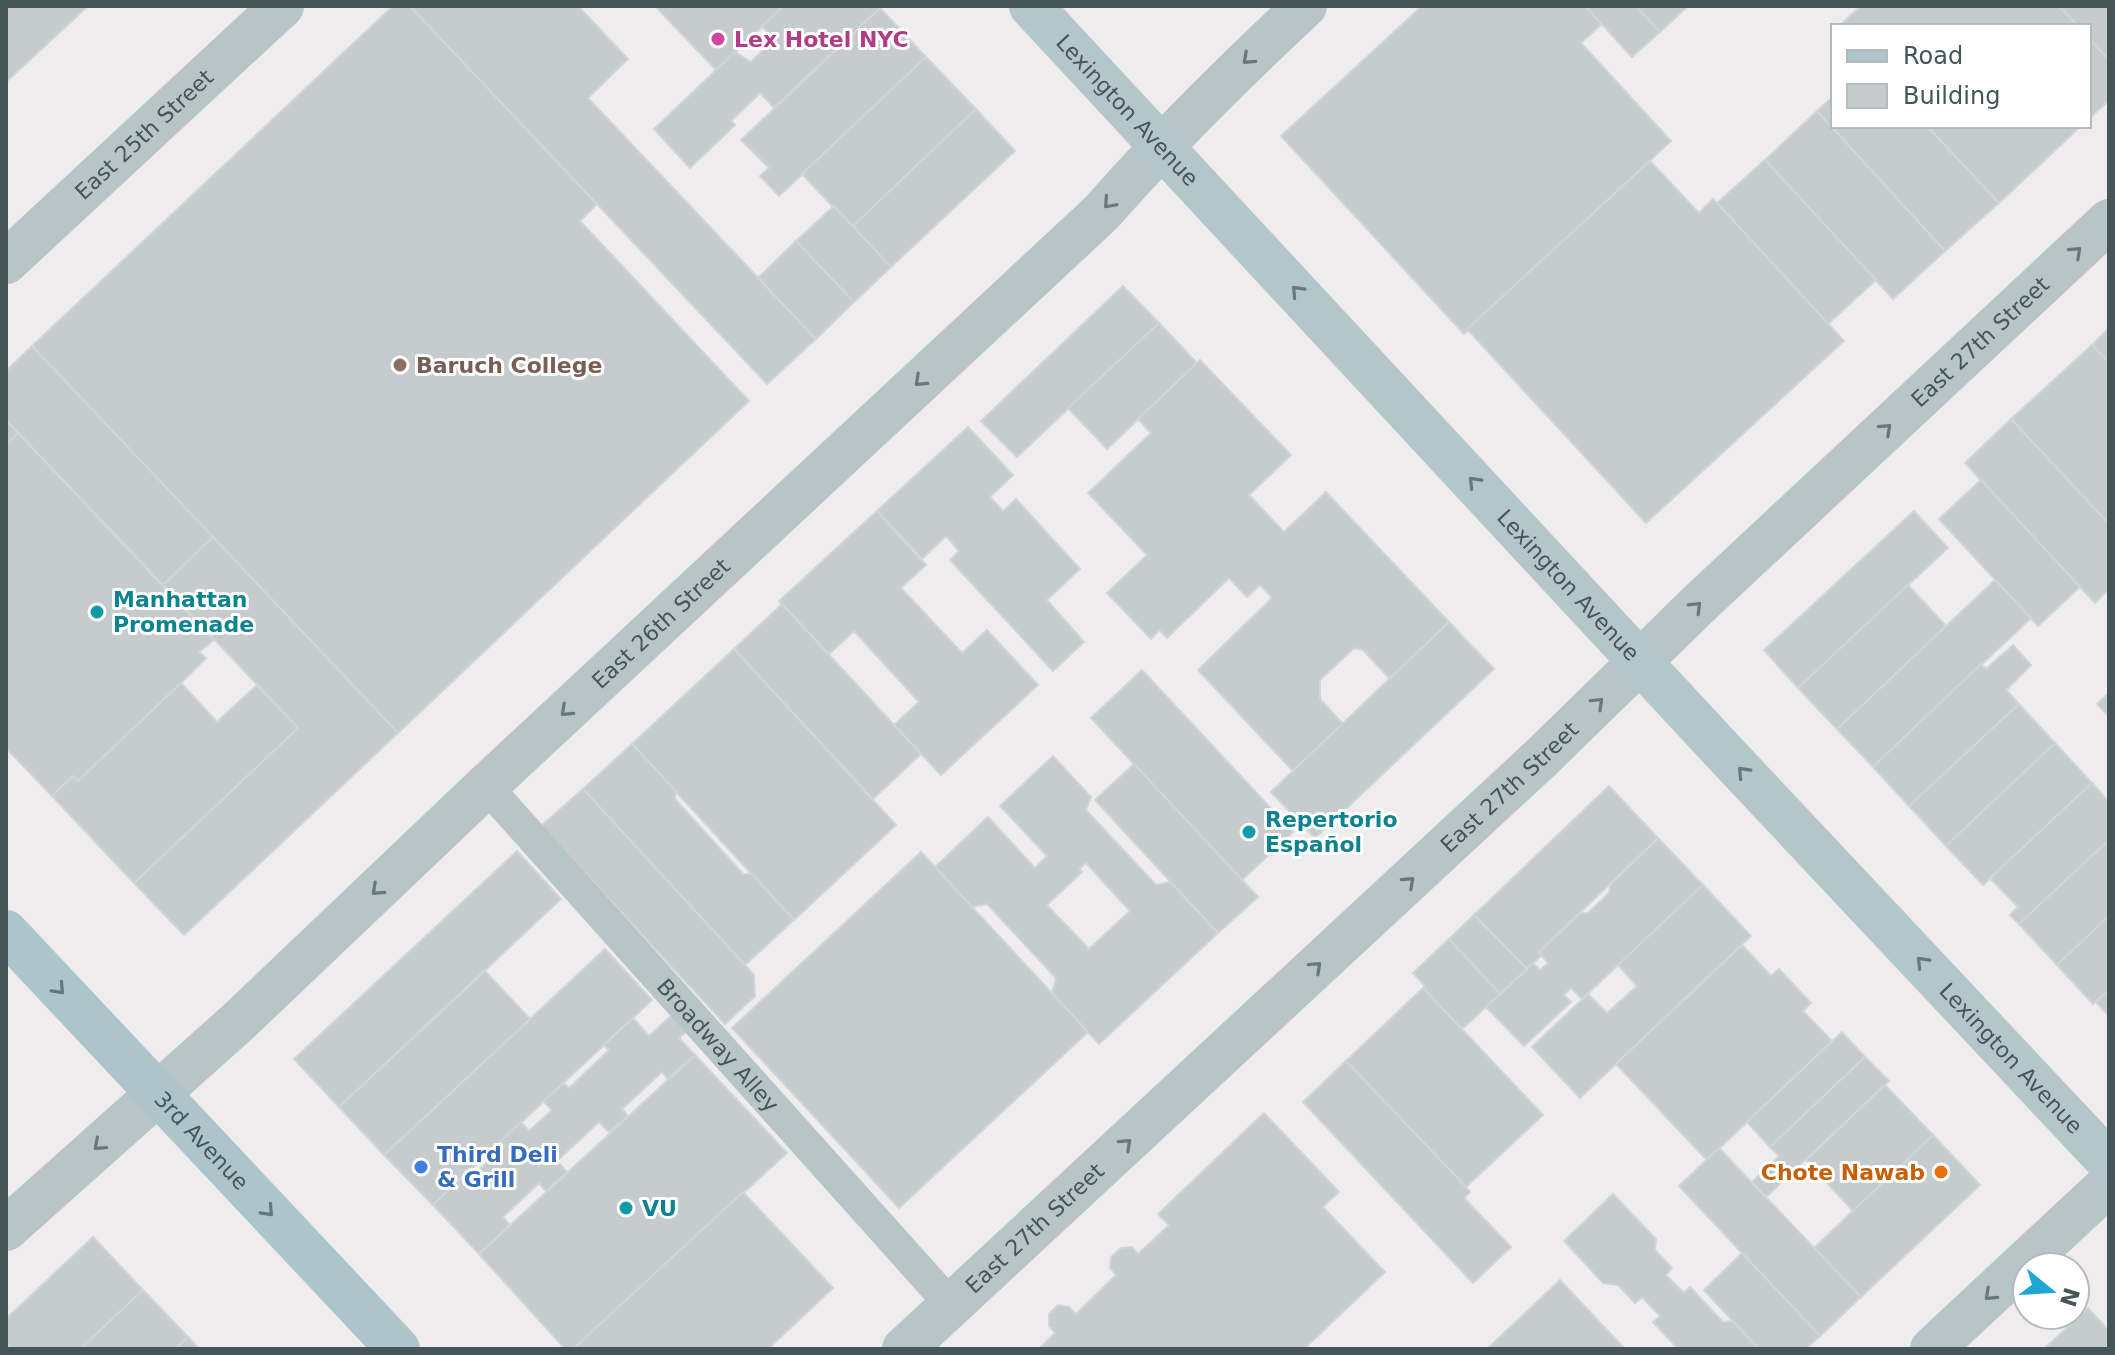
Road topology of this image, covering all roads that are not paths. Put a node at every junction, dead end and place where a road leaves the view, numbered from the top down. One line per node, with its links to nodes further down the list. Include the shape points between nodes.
1 (282, 6): 6 (street, East 25th Street)
2 (1031, 6): 4 (main road, Lexington Avenue)
3 (1305, 6): 4 (street, East 26th Street, one-way to 4)
4 (1161, 145): 7 (main road, Lexington Avenue, one-way to 4); 8 (street, East 26th Street, one-way to 8, via 1102,212)
5 (2109, 221): 7 (street, East 27th Street, one-way to 5)
6 (6, 262)
7 (1641, 662): 11 (main road, Lexington Avenue, one-way to 7); 14 (street, East 27th Street, one-way to 7)
8 (486, 786): 10 (street, East 26th Street, one-way to 10); 14 (lane, Broadway Alley)
9 (6, 932): 10 (main road, 3rd Avenue, one-way to 10)
10 (158, 1093): 13 (street, East 26th Street, one-way to 13); 15 (main road, 3rd Avenue, one-way to 15)
11 (2109, 1162)
12 (2109, 1184): 17 (street, one-way to 17)
13 (6, 1229)
14 (951, 1305): 16 (street, East 27th Street)
15 (398, 1349)
16 (904, 1349)
17 (1932, 1349)

